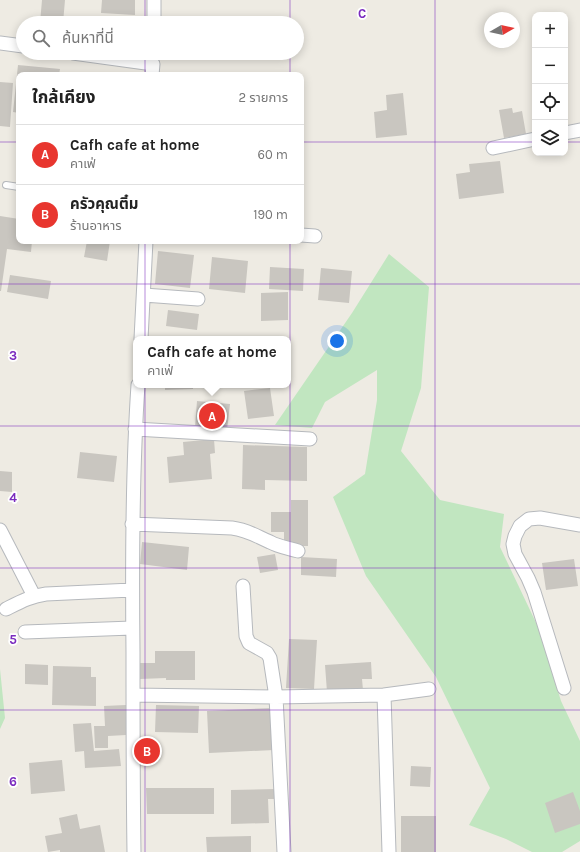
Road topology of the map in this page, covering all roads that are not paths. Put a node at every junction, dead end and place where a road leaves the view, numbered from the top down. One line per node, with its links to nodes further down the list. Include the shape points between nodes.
1 (154, 0): 2 (street)
2 (154, 16)
3 (0, 43): 4 (street)
4 (16, 45)
5 (124, 60): 6 (street)
6 (153, 64)
7 (580, 130): 8 (street)
8 (568, 132)
9 (532, 140): 10 (street)
10 (494, 148)
11 (6, 185): 12 (lane)
12 (16, 187)
13 (304, 235): 14 (street)
14 (315, 236)
15 (146, 244): 16 (street)
16 (144, 295): 17 (street); 18 (street)
17 (198, 300)
18 (141, 336)
19 (138, 388): 20 (street)
20 (135, 429): 21 (street); 22 (street)
21 (310, 439)
22 (132, 524): 25 (street, via 242,529 272,543); 27 (street)
23 (580, 525): 32 (street, via 540,518 529,519 520,526 513,544 515,554 534,592)
24 (0, 530): 28 (street)
25 (298, 551)
26 (243, 586): 36 (street, via 248,643 267,653 270,658)
27 (132, 590): 28 (street); 30 (street)
28 (34, 596): 29 (street)
29 (6, 609)
30 (132, 628): 31 (street); 35 (street)
31 (25, 632)
32 (564, 688)
33 (429, 689): 34 (street)
34 (384, 694): 36 (street); 39 (street)
35 (133, 695): 36 (street); 37 (street)
36 (276, 697): 38 (street)
37 (134, 852)
38 (284, 852)
39 (389, 852)

